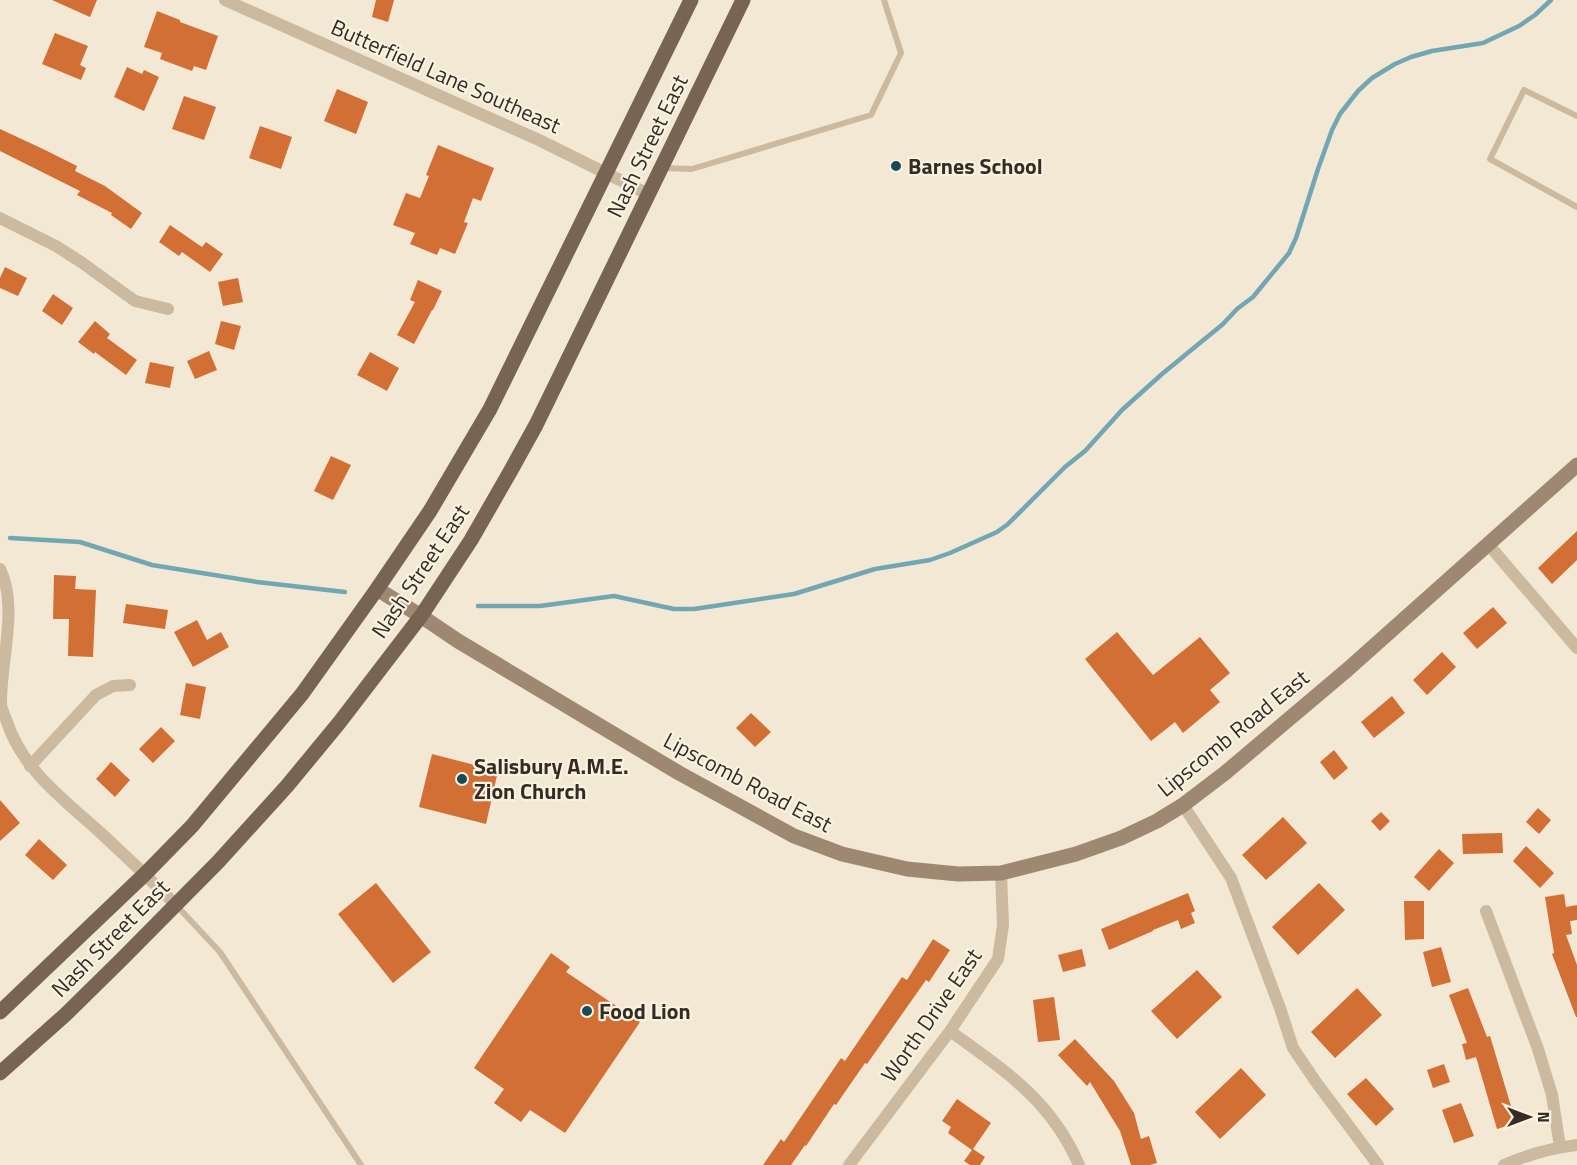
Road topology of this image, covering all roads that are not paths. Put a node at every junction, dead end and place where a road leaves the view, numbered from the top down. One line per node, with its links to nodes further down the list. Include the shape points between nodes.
1 (225, 0): 7 (street, Butterfield Lane Southeast, via 539,140)
2 (691, 0): 7 (main road, Nash Street East)
3 (743, 0): 6 (main road, Nash Street East)
4 (884, 0): 6 (lane, via 901,53 871,114 692,169)
5 (1577, 116): 9 (lane, via 1524,90 1490,159)
6 (661, 168): 8 (main road, Nash Street East)
7 (606, 174): 8 (street, Butterfield Lane Southeast); 15 (main road, Nash Street East, via 490,409 430,511)
8 (648, 195): 16 (main road, Nash Street East, via 516,463)
9 (1577, 207)
10 (0, 218): 11 (street, via 57,246 135,301)
11 (168, 309)
12 (1577, 465): 13 (street, Lipscomb Road East)
13 (1488, 544): 17 (street); 20 (street, Lipscomb Road East, via 1347,670)
14 (0, 569): 19 (street, via 7,596 2,706 10,732)
15 (377, 589): 16 (street, Lipscomb Road East); 22 (main road, Nash Street East, via 295,703 192,826)
16 (421, 616): 21 (street, Lipscomb Road East, via 679,773 794,836 842,854 908,870); 23 (main road, Nash Street East, via 287,786)
17 (1577, 648)
18 (130, 685): 19 (street, via 113,686 96,695)
19 (30, 766): 22 (street)
20 (1183, 805): 21 (street, Lipscomb Road East, via 1121,838); 33 (street, via 1231,878 1293,1048)
21 (1001, 873): 26 (street, Worth Drive East, via 1003,925 998,959)
22 (145, 874): 23 (street); 25 (main road, Nash Street East)
23 (176, 904): 27 (main road, Nash Street East, via 65,1015); 30 (lane, via 220,952)
24 (1486, 911): 29 (street, via 1538,1049 1552,1095)
25 (0, 1012)
26 (950, 1031): 31 (street, Worth Drive East); 32 (street, via 1032,1095 1057,1123)
27 (0, 1073)
28 (1577, 1145): 29 (street)
29 (1560, 1147): 34 (street)
30 (361, 1165)
31 (849, 1165)
32 (1079, 1165)
33 (1378, 1165)
34 (1504, 1165)

